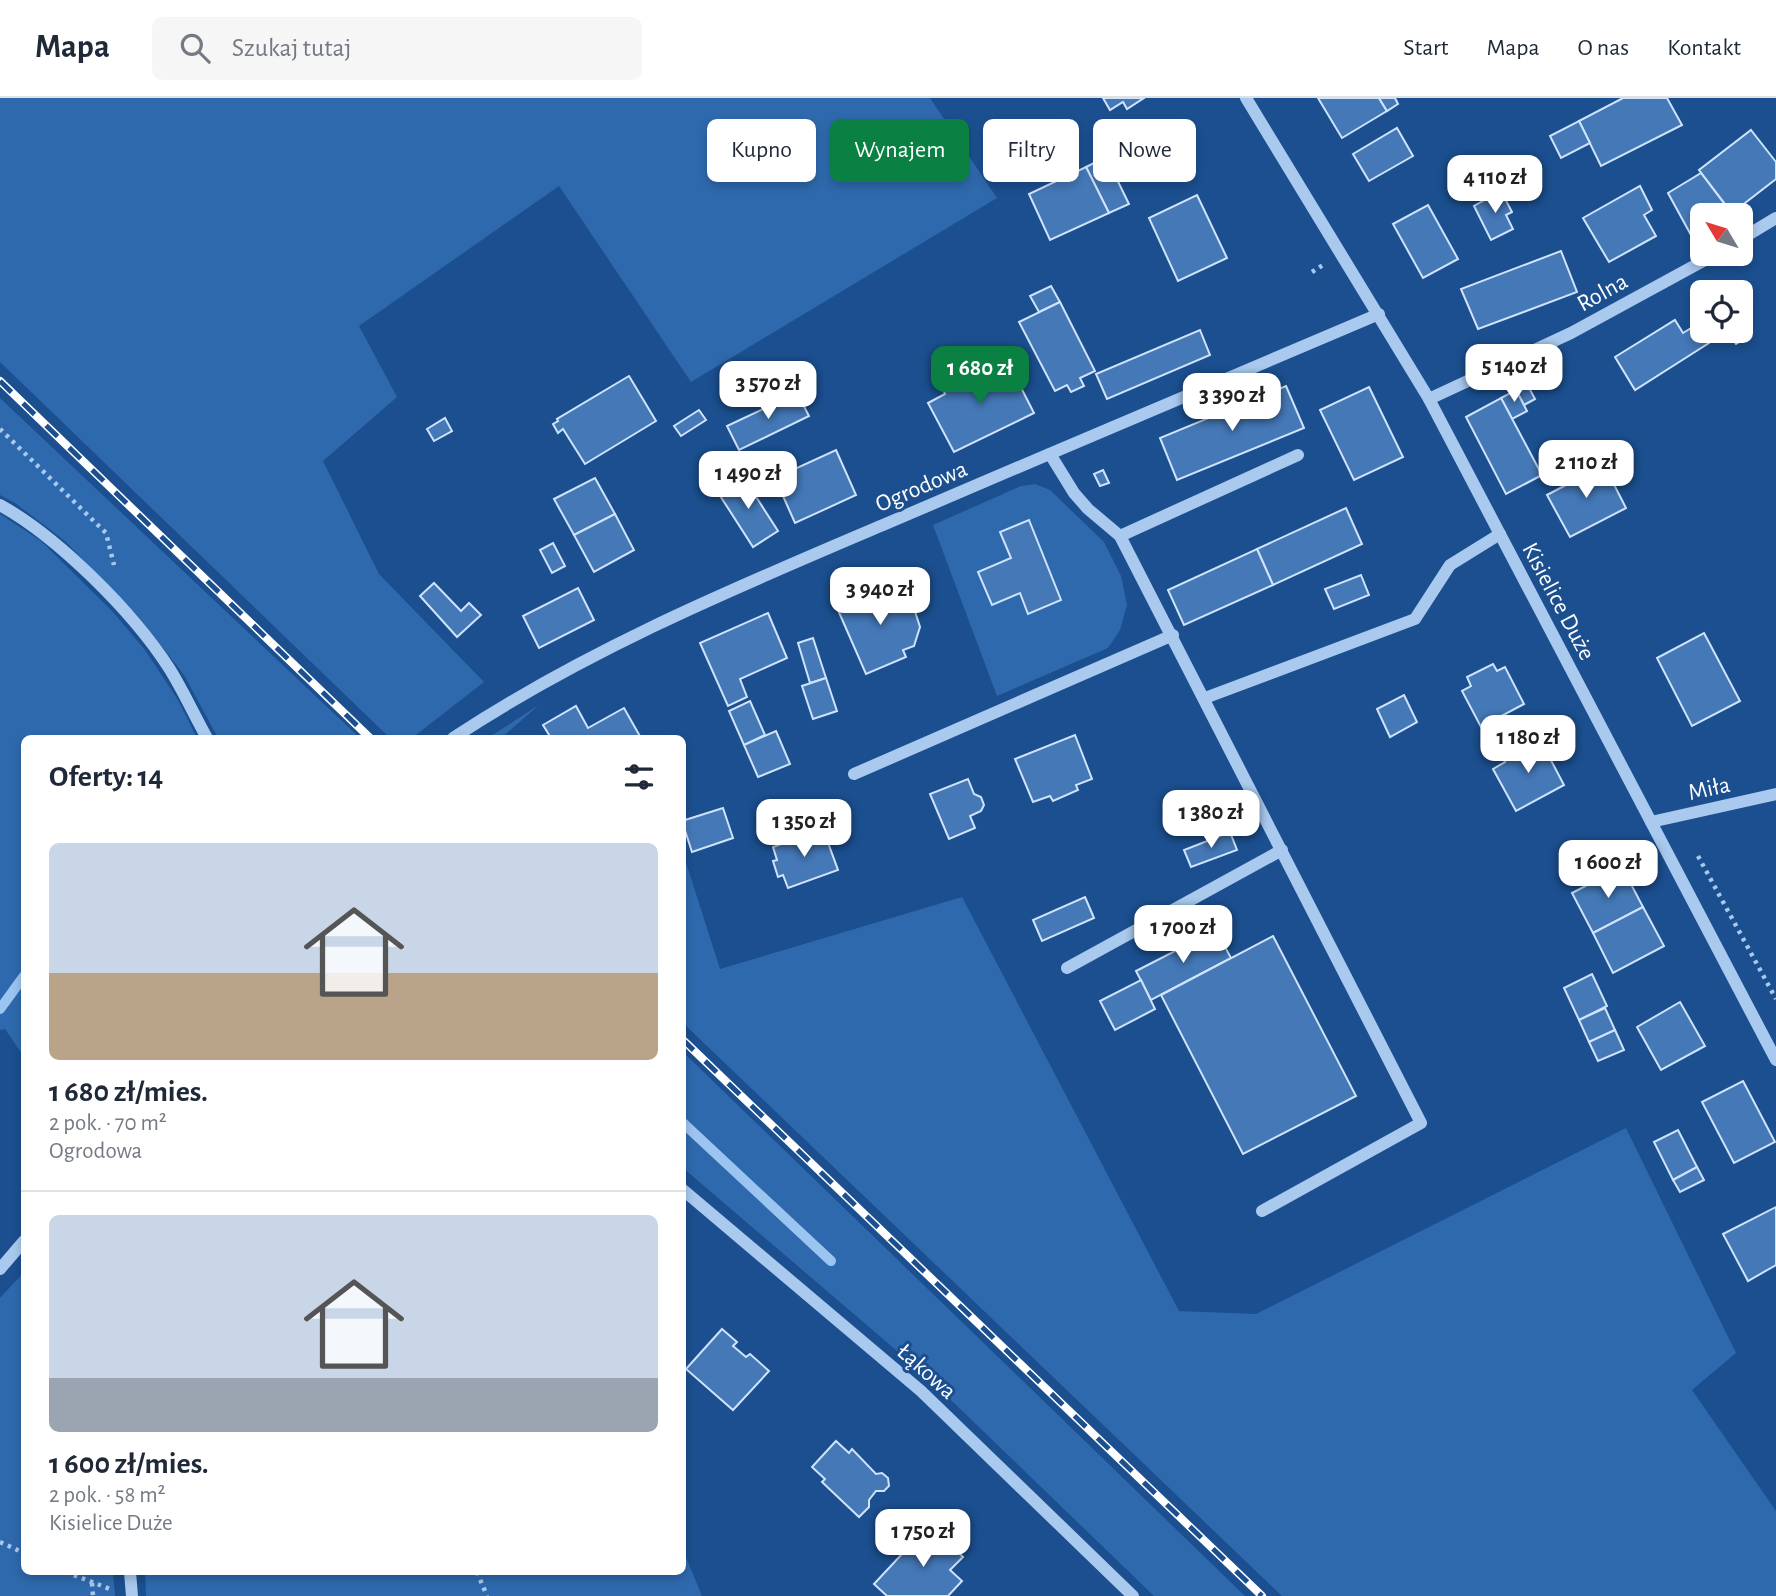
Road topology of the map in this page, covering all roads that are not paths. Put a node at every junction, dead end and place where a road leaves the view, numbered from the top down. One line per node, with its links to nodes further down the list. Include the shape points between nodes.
1 (1246, 98): 5 (street, Kisielice Duże)
2 (1776, 219): 3 (street)
3 (1754, 232)
4 (1694, 266): 6 (street, Rolna, via 1571,333)
5 (1379, 314): 6 (street, Kisielice Duże); 7 (street, Ogrodowa)
6 (1429, 399): 10 (street, Kisielice Duże)
7 (1050, 454): 11 (street, via 1074,493); 15 (street, Ogrodowa, via 627,638)
8 (1297, 455): 11 (street)
9 (0, 505): 14 (street, via 47,536 125,610 168,667)
10 (1500, 534): 13 (street, via 1450,565 1415,619); 18 (street, Kisielice Duże)
11 (1120, 536): 12 (street)
12 (1173, 635): 13 (street); 16 (street)
13 (1205, 698): 19 (street)
14 (205, 735)
15 (458, 735)
16 (854, 774)
17 (1776, 794): 18 (street, Miła)
18 (1651, 822): 21 (street, Kisielice Duże)
19 (1282, 850): 20 (street); 23 (street, via 1421,1123)
20 (1067, 968)
21 (1776, 1060)
22 (686, 1192): 28 (street, Łąkowa, via 921,1391)
23 (1262, 1211)
24 (21, 1244): 25 (street)
25 (0, 1269)
26 (130, 1575): 27 (street)
27 (132, 1596)
28 (1133, 1596)

